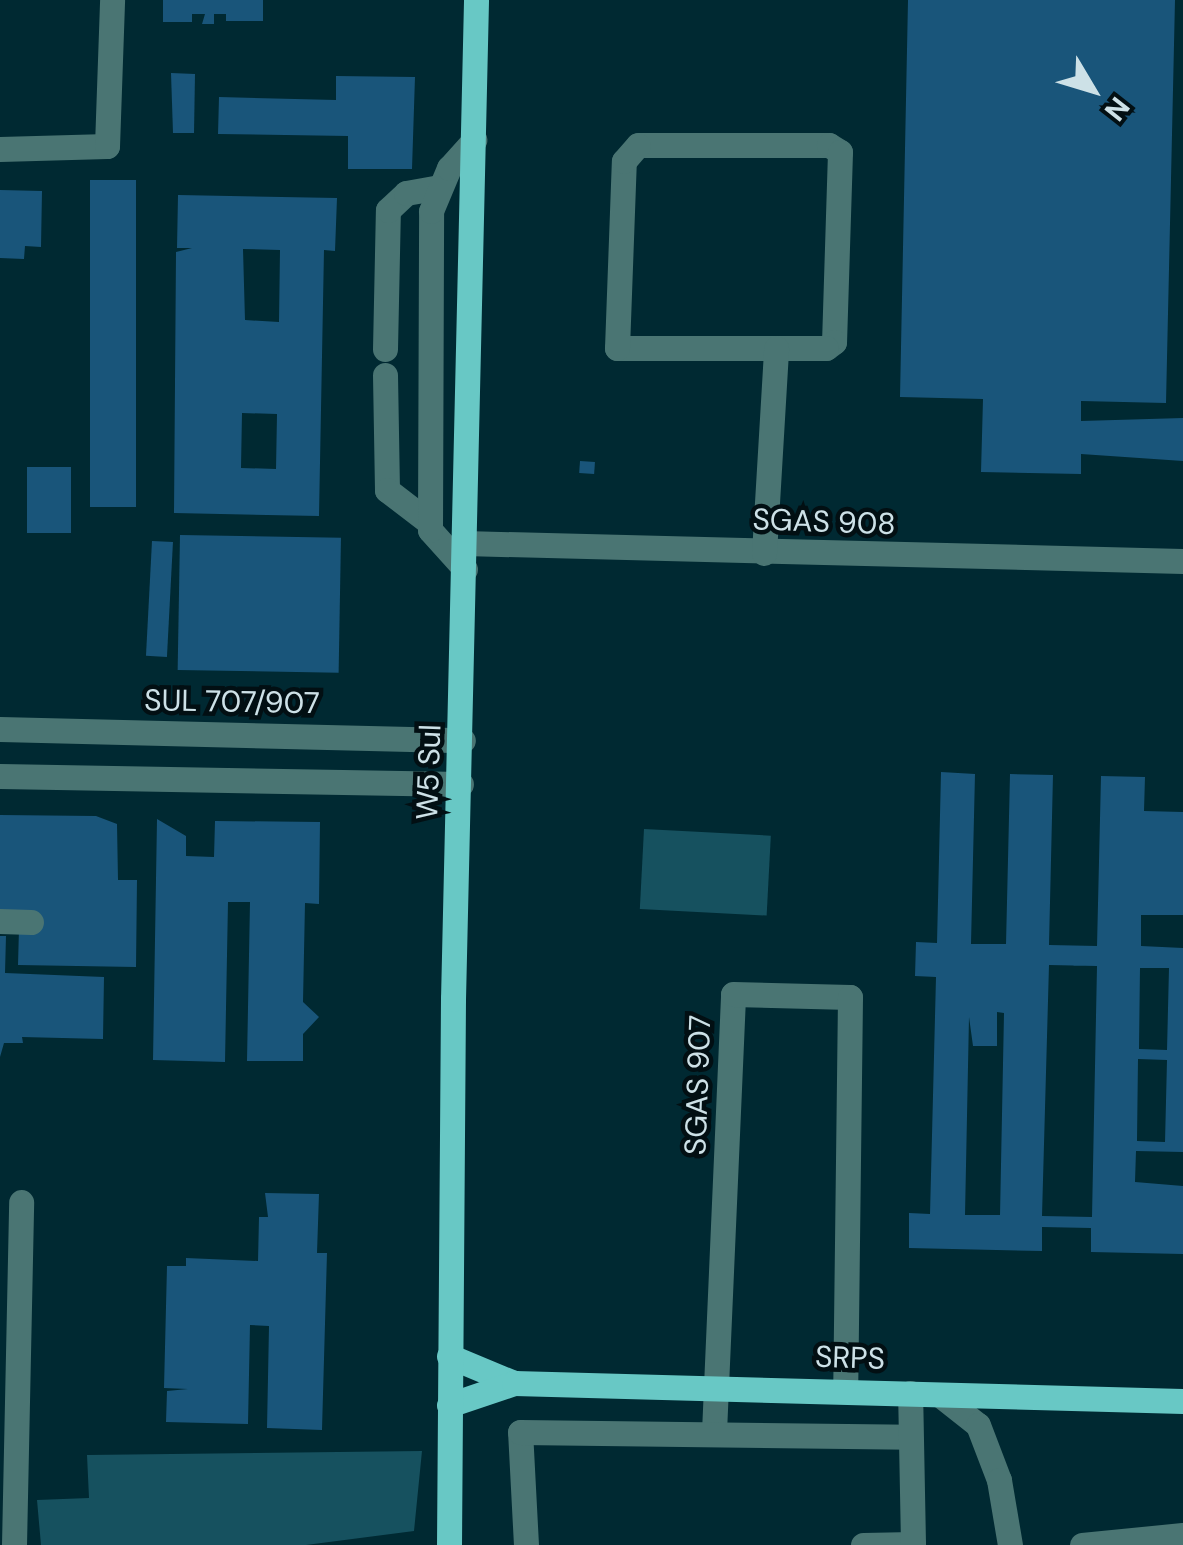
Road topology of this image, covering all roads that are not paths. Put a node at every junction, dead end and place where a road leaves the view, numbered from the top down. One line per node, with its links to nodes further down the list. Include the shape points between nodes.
1 (112, 0): 4 (street, via 108,146)
2 (476, 0): 3 (main road, W5 Sul)
3 (474, 140): 5 (street); 9 (main road, W5 Sul)
4 (0, 149)
5 (439, 187): 7 (street, via 430,211); 7 (street, via 406,193 388,210 387,490)
6 (776, 348): 6 (street, via 616,348 624,162 638,146 829,145 840,152 836,338 826,348); 8 (street)
7 (430, 523): 9 (street, via 434,538)
8 (764, 553): 9 (street, SGAS 908); 10 (street, SGAS 908)
9 (464, 556): 12 (main road, W5 Sul)
10 (1183, 561)
11 (0, 729): 12 (street, SUL 707/907)
12 (463, 740): 14 (main road, W5 Sul)
13 (0, 776): 14 (street)
14 (461, 784): 18 (main road, W5 Sul)
15 (0, 922): 16 (street)
16 (30, 922)
17 (21, 1202): 29 (street)
18 (449, 1356): 19 (main road, SRPS); 25 (main road, W5 Sul)
19 (514, 1383): 20 (main road, SRPS); 25 (main road, SRPS)
20 (716, 1388): 21 (main road, SRPS); 21 (street, SGAS 907, via 734,994 850,997); 26 (street)
21 (845, 1390): 22 (main road, SRPS)
22 (910, 1393): 23 (main road, SRPS); 27 (street)
23 (940, 1394): 24 (main road, SRPS); 33 (street, via 978,1425 999,1480)
24 (1183, 1401)
25 (449, 1405): 30 (main road, W5 Sul)
26 (714, 1432): 27 (street); 31 (street, via 520,1432)
27 (910, 1437): 32 (street, via 913,1544)
28 (1183, 1535): 34 (street)
29 (14, 1545)
30 (449, 1545)
31 (526, 1545)
32 (862, 1545)
33 (1010, 1545)
34 (1082, 1545)

